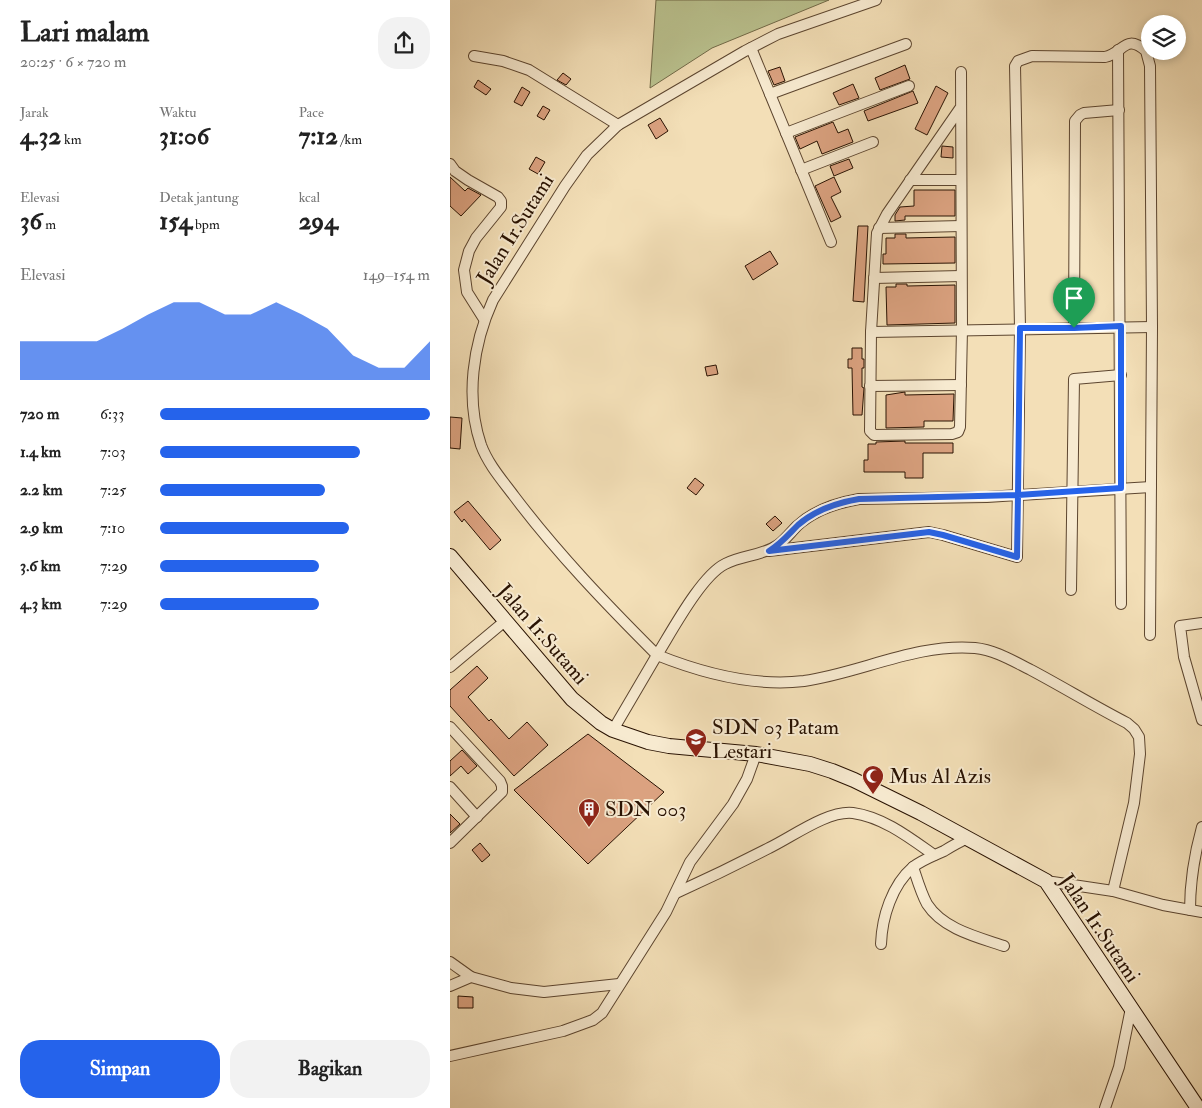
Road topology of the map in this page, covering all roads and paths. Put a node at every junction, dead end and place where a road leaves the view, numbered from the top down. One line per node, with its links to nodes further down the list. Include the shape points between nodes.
1 (876, 0): 3 (street, Jalan Ir.Sutami, via 778,34)
2 (906, 44): 8 (street)
3 (752, 48): 8 (street); 11 (street, Jalan Ir.Sutami)
4 (1118, 50): 10 (street); 25 (street, via 1130,43 1141,47 1146,51 1150,66); 26 (street, via 1105,57 1032,56 1018,61 1016,66)
5 (474, 56): 11 (street, via 529,70)
6 (961, 72): 9 (street)
7 (909, 86): 12 (street)
8 (770, 94): 12 (street)
9 (961, 107): 16 (street); 17 (street)
10 (1119, 110): 24 (street); 27 (street, via 1084,113 1076,121)
11 (618, 125): 23 (street, Jalan Ir.Sutami, via 587,155 565,186)
12 (786, 133): 15 (street)
13 (873, 142): 15 (street)
14 (450, 164): 23 (street, via 501,201 499,210 469,251 464,270 468,292)
15 (801, 170): 20 (street)
16 (910, 180): 17 (street); 19 (street)
17 (961, 180): 18 (street)
18 (961, 226): 19 (street); 21 (street)
19 (879, 228): 22 (street)
20 (831, 242)
21 (962, 276): 22 (street); 28 (street)
22 (874, 278): 29 (street)
23 (484, 319): 44 (street, Jalan Ir.Sutami, via 475,353 473,393 477,432 490,463 542,532)
24 (1121, 326): 25 (street); 27 (street); 30 (street)
25 (1152, 326): 33 (street)
26 (1020, 328): 27 (street); 28 (street); 36 (street)
27 (1074, 328)
28 (962, 330): 29 (street); 31 (street)
29 (871, 332): 32 (street)
30 (1121, 375): 34 (street); 35 (street, via 1074,378)
31 (961, 385): 32 (street); 32 (street, via 959,430 952,434 872,434)
32 (870, 386)
33 (1151, 486): 34 (street); 43 (street)
34 (1121, 488): 35 (street); 40 (street)
35 (1072, 492): 36 (street); 39 (street)
36 (1018, 495): 37 (street, via 842,502 810,516); 37 (street, via 1017,557 929,532)
37 (769, 551): 44 (street, via 716,569)
38 (450, 556): 41 (street, Jalan Ir.Sutami)
39 (1072, 590)
40 (1121, 604)
41 (505, 621): 45 (street); 48 (street, Jalan Ir.Sutami, via 572,700)
42 (1202, 623): 46 (street, via 1180,626 1184,657)
43 (1150, 635)
44 (656, 655): 48 (street); 58 (street, via 717,674 786,682 936,650 976,648 998,654 1045,677 1127,722 1139,737 1134,803)
45 (450, 667)
46 (1202, 720)
47 (450, 727): 51 (street, via 502,786 502,792)
48 (613, 730): 49 (street, Jalan Ir.Sutami, via 669,746)
49 (756, 754): 53 (street, Jalan Ir.Sutami, via 810,764 854,780); 59 (street, via 733,804 690,862)
50 (450, 787): 51 (street)
51 (477, 817): 54 (street)
52 (1202, 827): 60 (street, via 1192,866)
53 (968, 838): 55 (street); 57 (street, Jalan Ir.Sutami)
54 (450, 843)
55 (934, 855): 56 (street); 59 (street, via 888,825 857,814 841,814 820,821)
56 (913, 868): 62 (street, via 893,896 881,928); 63 (street, via 926,902 938,916 969,934)
57 (1046, 881): 58 (street); 68 (street, Jalan Ir.Sutami)
58 (1113, 891): 60 (street)
59 (676, 893): 66 (street)
60 (1190, 910): 61 (street)
61 (1202, 912)
62 (881, 944)
63 (1004, 946)
64 (450, 962): 65 (street)
65 (471, 978): 66 (street, via 544,992); 67 (street)
66 (619, 984): 69 (street, via 602,1013 593,1020 541,1037)
67 (450, 986)
68 (1131, 1008): 70 (street, via 1119,1067); 71 (street, Jalan Ir.Sutami)
69 (450, 1056)
70 (1105, 1108)
71 (1198, 1108)

